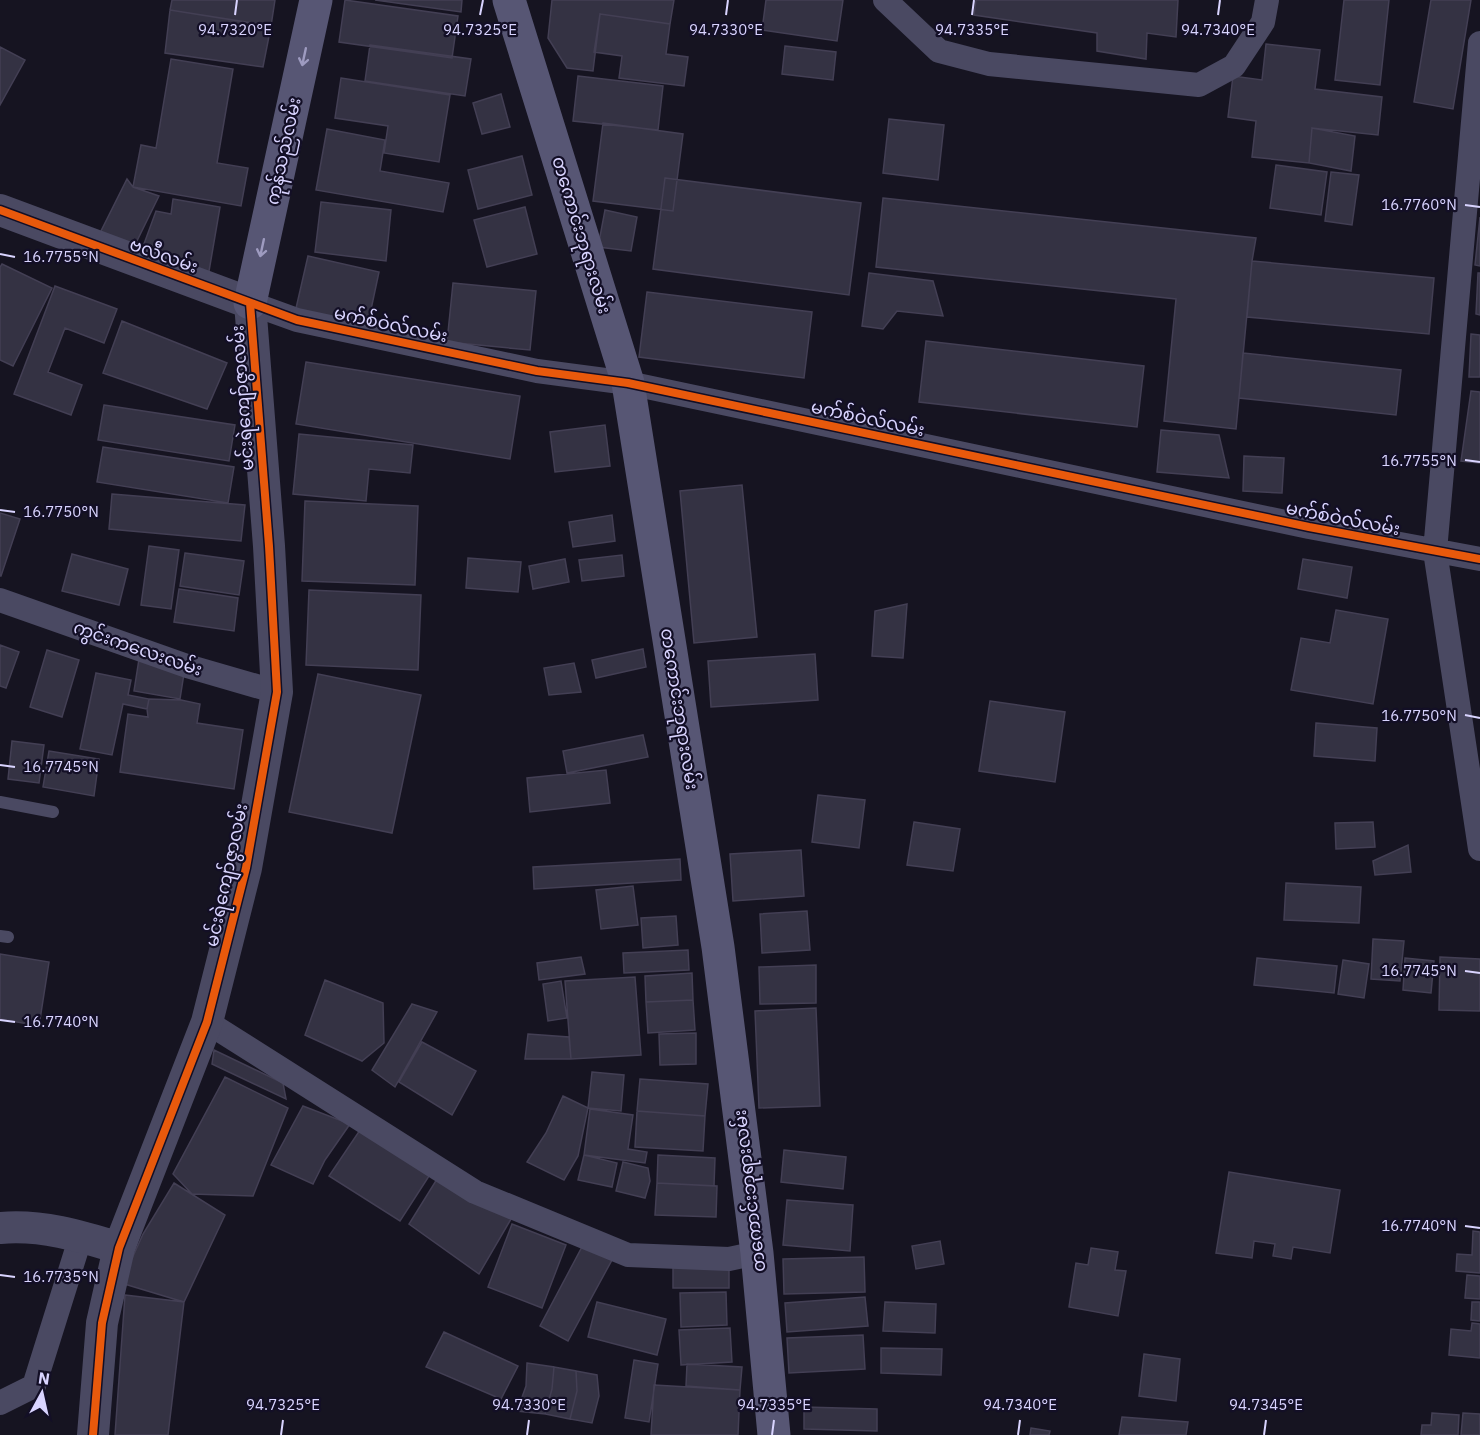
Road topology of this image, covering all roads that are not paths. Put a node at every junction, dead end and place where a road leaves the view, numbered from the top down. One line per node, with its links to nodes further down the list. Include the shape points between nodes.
1 (316, 0): 7 (main road, ကုန်သည်လမ်း, one-way to 7)
2 (509, 0): 8 (main road, တကောင်းဘုရားလမ်း)
3 (885, 0): 4 (street, via 939,51 967,59 1199,85 1234,66 1263,22)
4 (1268, 0)
5 (1480, 44): 9 (street)
6 (0, 210): 7 (street, ဗလီလမ်း)
7 (250, 303): 8 (street, မက်စ်ဝဲလ်လမ်း, via 297,320 514,366); 12 (street, မင်းရဲကျော်ဇွာလမ်း)
8 (628, 383): 9 (street, မက်စ်ဝဲလ်လမ်း); 20 (main road, တကောင်းဘုရားလမ်း, via 718,947)
9 (1435, 551): 10 (street, မက်စ်ဝဲလ်လမ်း); 15 (street)
10 (1480, 559)
11 (0, 600): 12 (street, ကွင်းကလေးလမ်း, via 187,666)
12 (277, 692): 16 (street, မင်းရဲကျော်ဇွာလမ်း, via 246,868)
13 (0, 801): 14 (lane)
14 (53, 812)
15 (1480, 849)
16 (207, 1022): 19 (street, မင်းရဲကျော်ဇွာလမ်း); 20 (street, via 475,1192 628,1255 729,1259)
17 (0, 1228): 18 (street, via 16,1226)
18 (81, 1236): 19 (street); 21 (street, via 34,1386)
19 (119, 1248): 22 (street, မင်းရဲကျော်ဇွာလမ်း, via 102,1323)
20 (757, 1253): 23 (main road, တကောင်းဘုရားလမ်း)
21 (0, 1403)
22 (93, 1435)
23 (774, 1435)

